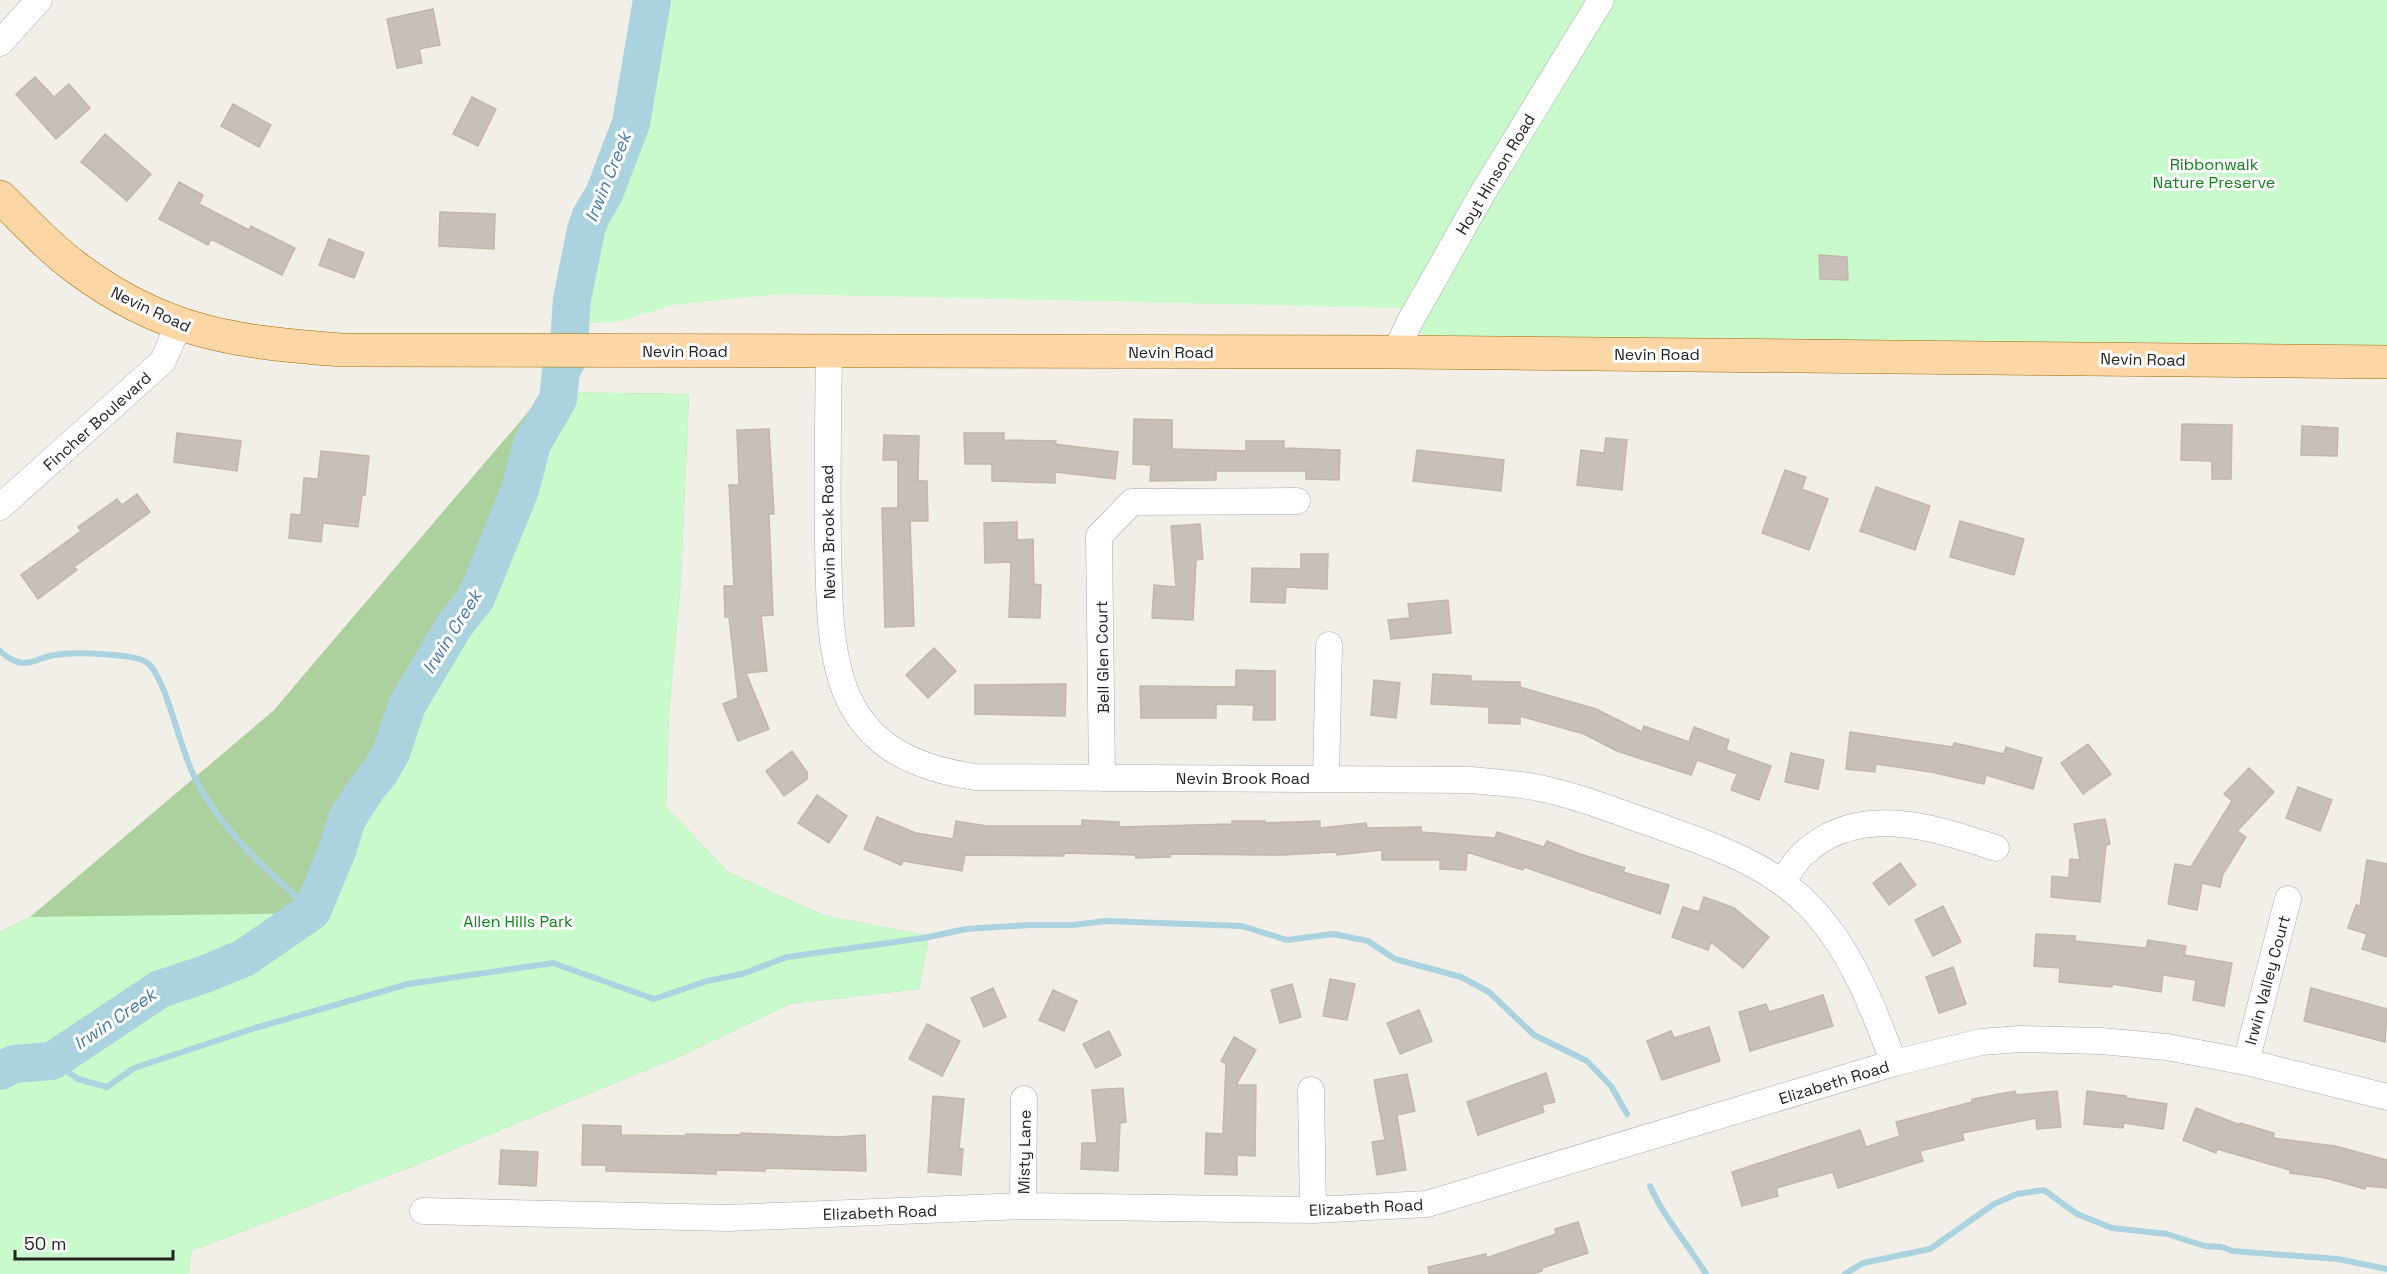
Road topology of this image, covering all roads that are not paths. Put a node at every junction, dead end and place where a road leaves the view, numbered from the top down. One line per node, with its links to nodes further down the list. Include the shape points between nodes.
1 (39, 0): 3 (street)
2 (1601, 0): 7 (street, Hoyt Hinson Road, via 1482,194)
3 (0, 43)
4 (0, 197): 5 (main road, Nevin Road, via 46,243 98,283)
5 (179, 324): 6 (main road, Nevin Road, via 256,343 320,348); 10 (street, Fincher Boulevard, via 163,361)
6 (829, 351): 7 (main road, Nevin Road); 12 (street, Nevin Brook Road, via 829,616 835,663 850,704 877,738 913,762 933,769 975,777)
7 (1396, 352): 8 (main road, Nevin Road)
8 (2387, 362)
9 (1297, 501): 12 (street, Bell Glen Court, via 1132,502 1099,536)
10 (0, 507)
11 (1329, 645): 13 (street)
12 (1102, 778): 13 (street, Nevin Brook Road)
13 (1326, 778): 15 (street, Nevin Brook Road, via 1470,780 1534,787 1603,806 1706,843)
14 (1996, 848): 15 (street, via 1915,824 1884,823 1826,838 1801,856)
15 (1782, 882): 18 (street, Nevin Brook Road, via 1814,910 1839,943 1876,1016)
16 (2288, 899): 17 (street, Irwin Valley Court)
17 (2246, 1062): 18 (street, Elizabeth Road, via 2167,1047 2019,1039 1981,1042); 20 (street, Elizabeth Road)
18 (1894, 1064): 23 (street, Elizabeth Road, via 1427,1204)
19 (1311, 1090): 23 (street)
20 (2387, 1097)
21 (1024, 1099): 22 (street, Misty Lane)
22 (1023, 1206): 23 (street, Elizabeth Road); 24 (street, Elizabeth Road, via 728,1218)
23 (1313, 1210)
24 (423, 1211)

